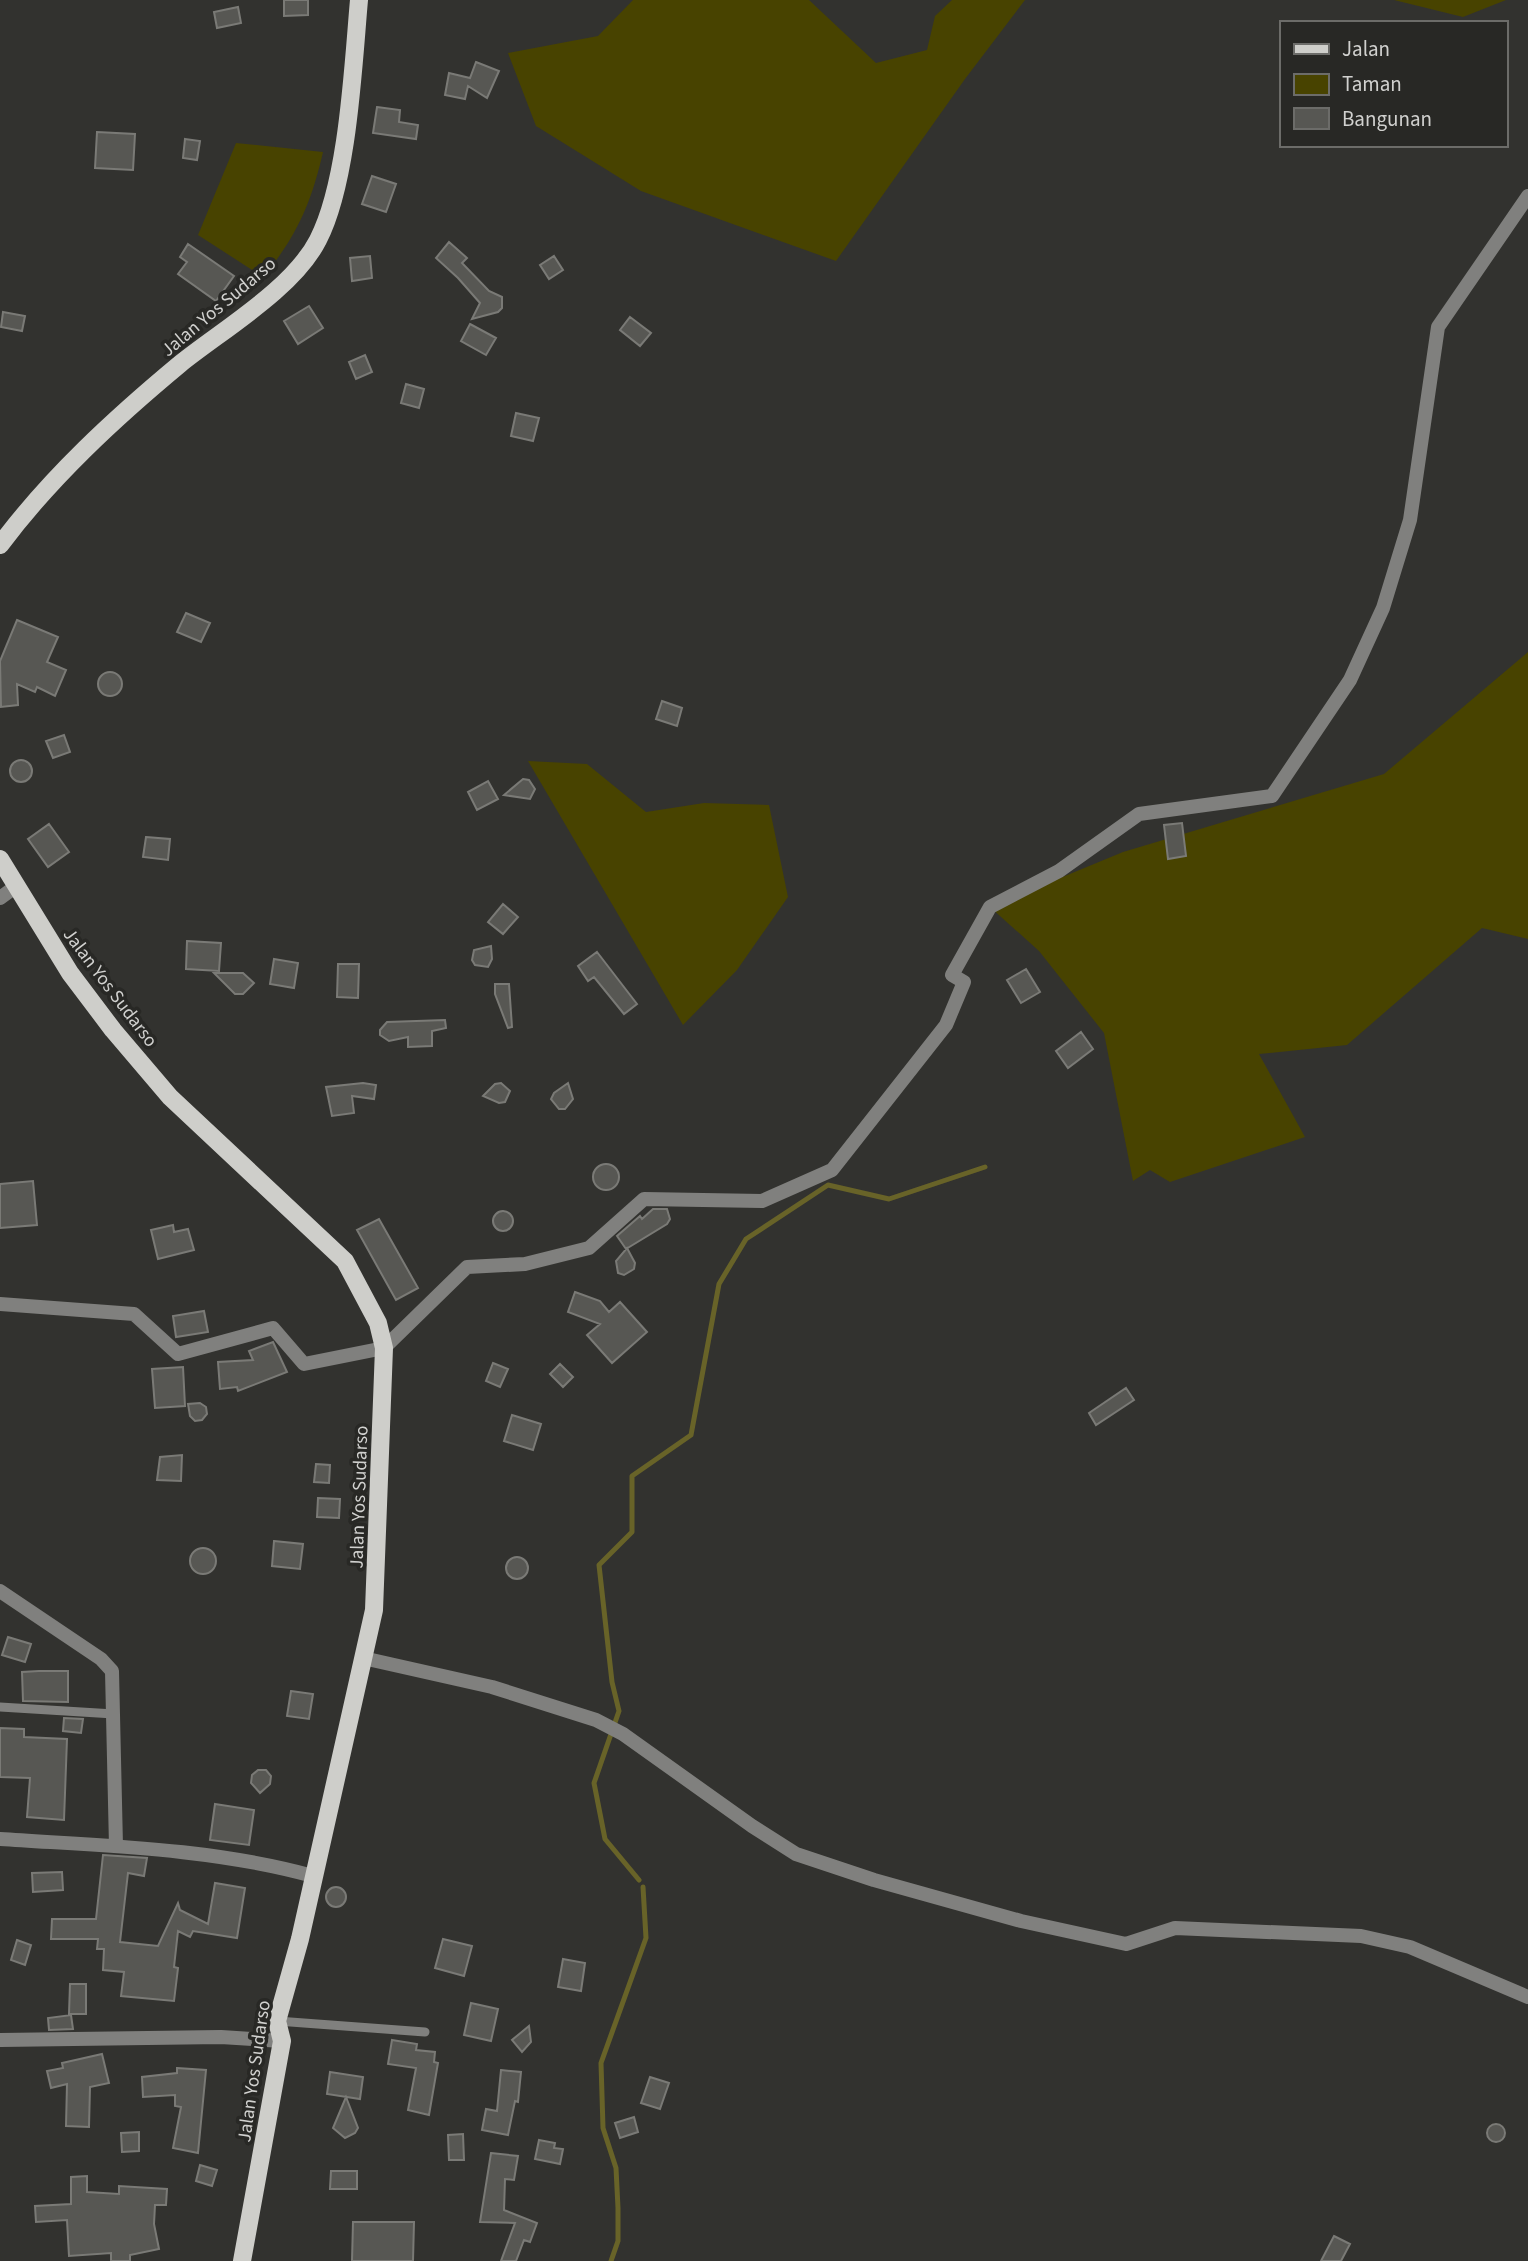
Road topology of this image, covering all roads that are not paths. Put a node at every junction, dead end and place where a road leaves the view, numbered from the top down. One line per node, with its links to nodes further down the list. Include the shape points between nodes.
1 (359, 0): 3 (main road, Jalan Yos Sudarso, via 341,150 331,205 317,242 283,282 114,423 40,496)
2 (1528, 196): 8 (street, via 1438,327 1410,520 1383,608 1350,680 1272,796 1139,814 1059,871 990,907 953,975 964,982 946,1025 832,1170 762,1201 644,1199 589,1248 525,1264 467,1267)
3 (0, 545)
4 (0, 859): 5 (main road, Jalan Yos Sudarso)
5 (16, 887): 6 (street); 8 (main road, Jalan Yos Sudarso, via 77,982 170,1097 345,1261 371,1306)
6 (0, 898)
7 (0, 1304): 8 (street, via 134,1314 178,1354 273,1328 304,1363)
8 (384, 1348): 10 (main road, Jalan Yos Sudarso, via 374,1610)
9 (0, 1591): 12 (street, via 108,1664)
10 (363, 1658): 15 (main road, Jalan Yos Sudarso); 16 (street, via 492,1687 608,1726 796,1854 874,1880 1021,1921 1126,1944 1175,1928 1362,1936 1410,1947)
11 (0, 1707): 12 (lane)
12 (114, 1714): 14 (street)
13 (0, 1839): 14 (street)
14 (116, 1846): 15 (street, via 250,1861)
15 (313, 1876): 17 (main road, Jalan Yos Sudarso)
16 (1528, 1997)
17 (277, 2021): 18 (lane); 20 (main road, Jalan Yos Sudarso)
18 (425, 2032)
19 (0, 2040): 20 (street)
20 (282, 2041): 21 (main road, Jalan Yos Sudarso)
21 (242, 2261)

